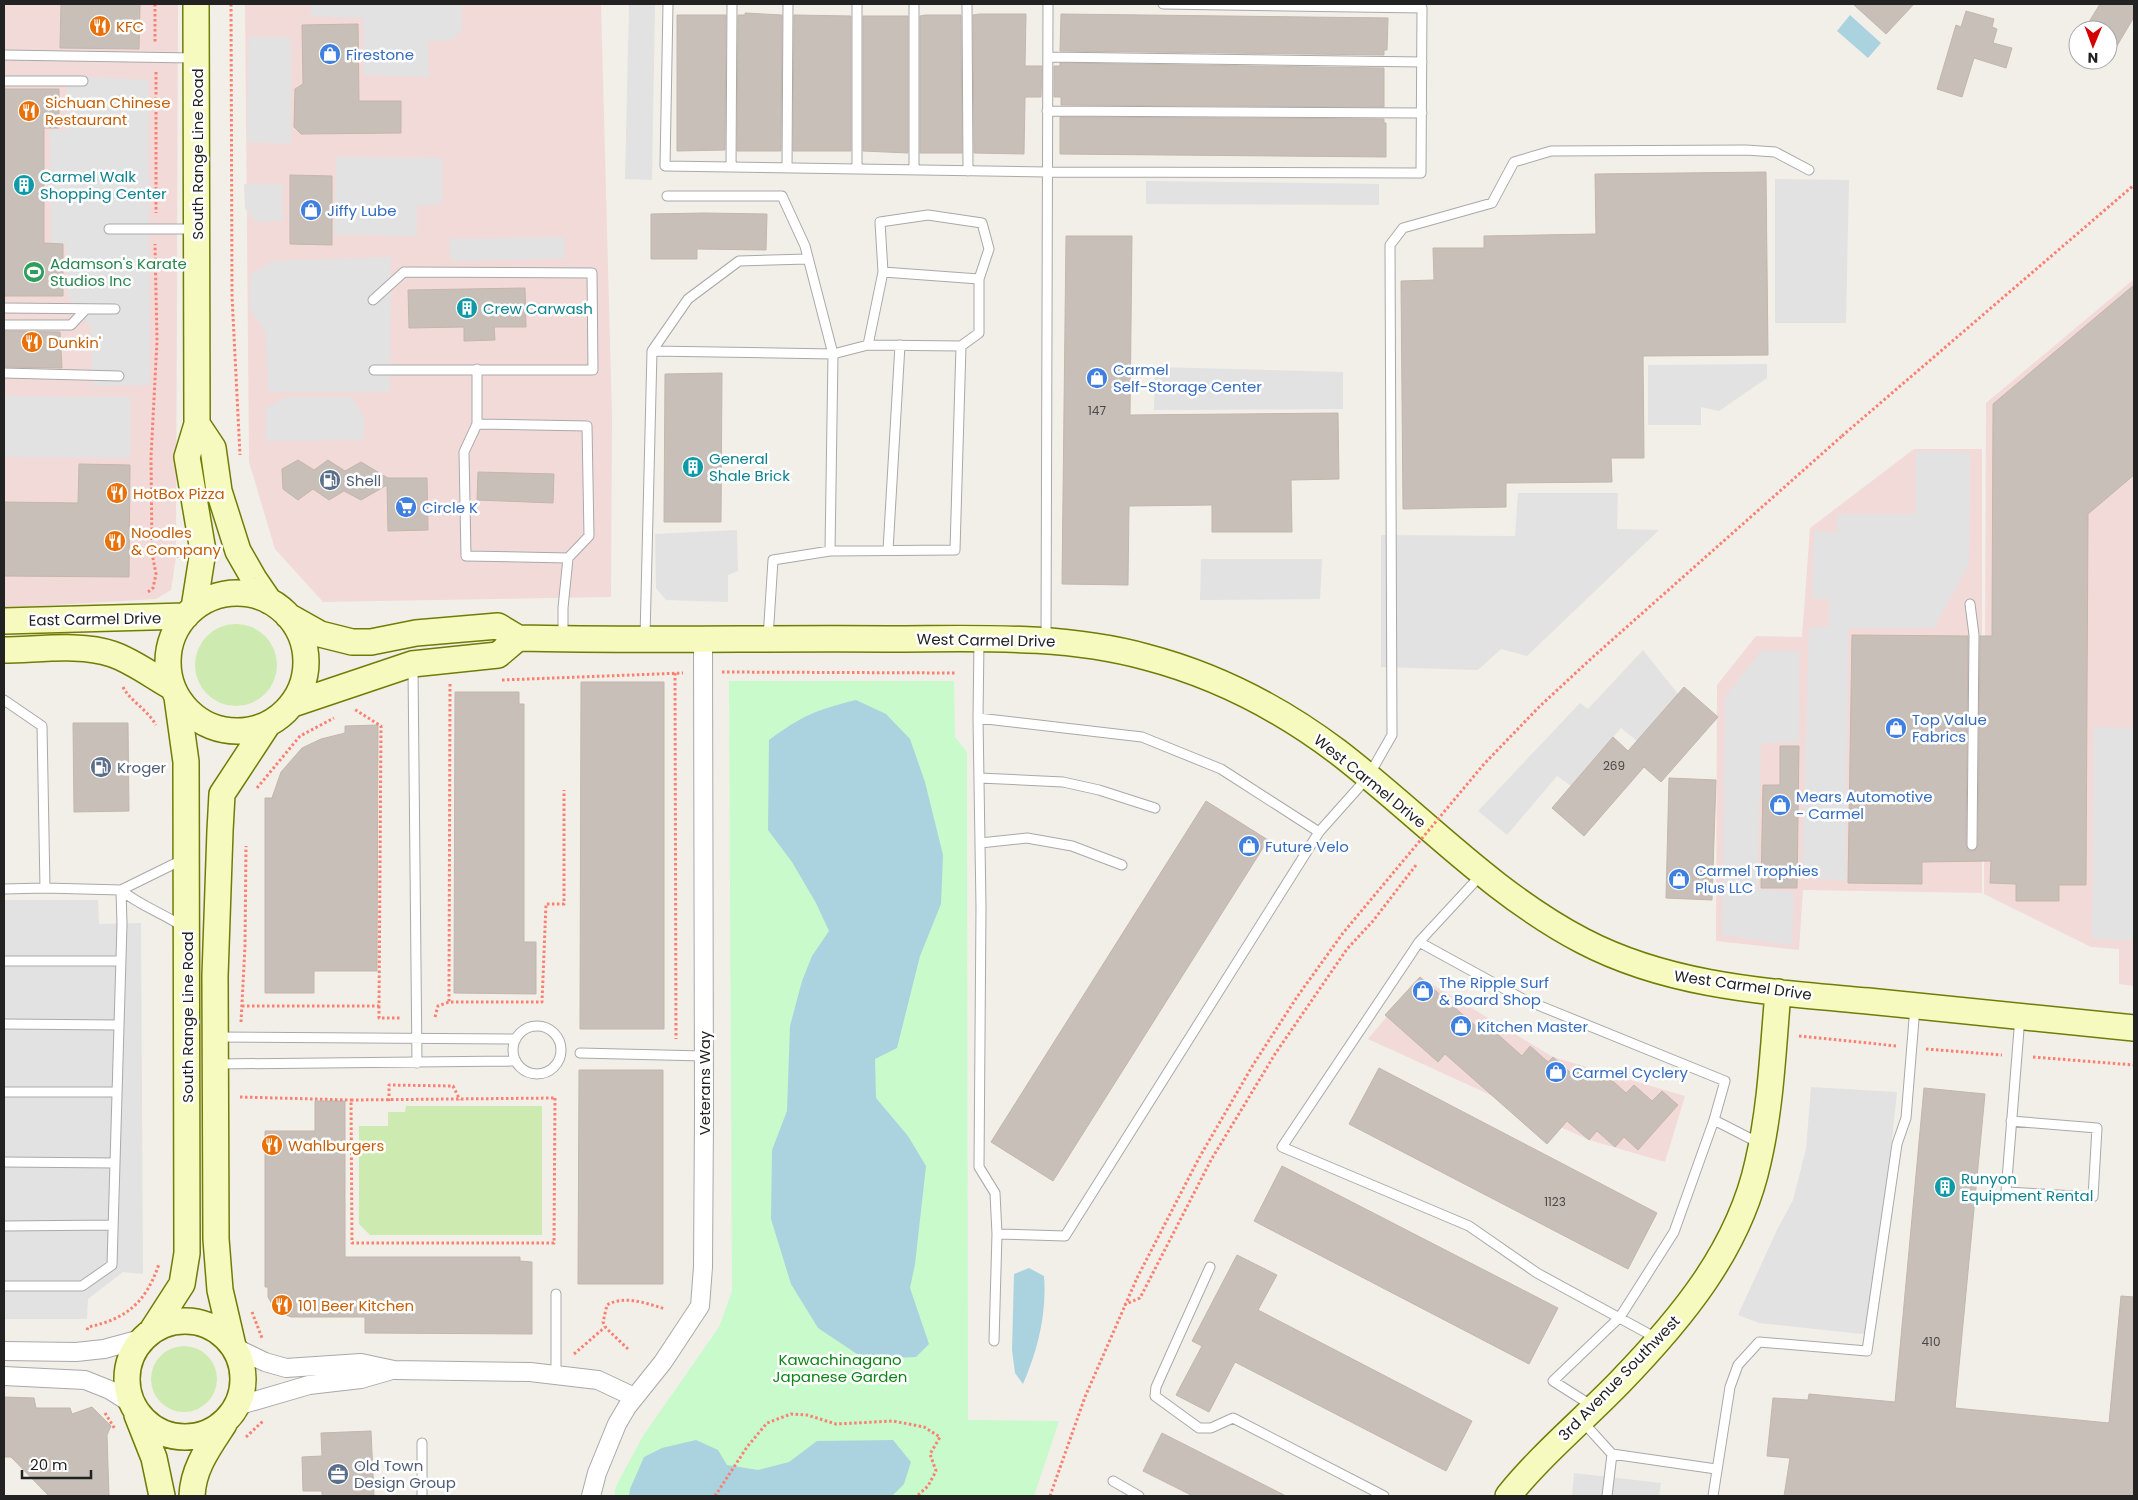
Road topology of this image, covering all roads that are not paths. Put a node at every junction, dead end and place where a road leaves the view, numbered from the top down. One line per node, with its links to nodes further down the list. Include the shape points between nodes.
1 (196, 4): 12 (street, South Range Line Road)
2 (668, 4): 18 (lane, via 665,166)
3 (732, 4): 18 (lane)
4 (788, 4): 19 (lane)
5 (857, 4): 20 (lane)
6 (914, 4): 21 (lane)
7 (967, 4): 23 (lane)
8 (1048, 4): 11 (lane)
9 (1163, 4): 13 (lane, via 1422,8)
10 (4, 55): 12 (lane)
11 (1048, 57): 13 (lane); 16 (lane)
12 (196, 58): 26 (street, South Range Line Road)
13 (1422, 62): 17 (lane)
14 (4, 81): 15 (lane)
15 (83, 81)
16 (1048, 111): 17 (lane); 24 (lane)
17 (1422, 113): 24 (lane, via 1422,173)
18 (731, 167): 19 (lane)
19 (787, 168): 20 (lane)
20 (857, 169): 21 (lane)
21 (914, 170): 23 (lane)
22 (1809, 170): 68 (lane, via 1775,152 1551,151 1514,162 1492,203 1403,228 1390,245 1392,735)
23 (968, 171): 24 (lane)
24 (1047, 172): 60 (lane)
25 (667, 196): 28 (lane, via 782,196)
26 (197, 229): 27 (lane); 45 (street, South Range Line Road)
27 (109, 230)
28 (808, 259): 39 (lane, via 740,261 688,299); 40 (lane)
29 (883, 272): 30 (lane); 30 (lane, via 880,222 928,215 982,223 989,249); 36 (lane)
30 (980, 279): 38 (lane, via 978,333)
31 (373, 300): 41 (lane, via 404,272 592,272 593,370)
32 (4, 308): 33 (lane)
33 (86, 309): 34 (lane); 35 (lane, via 71,325)
34 (115, 309)
35 (4, 325)
36 (868, 345): 37 (lane); 40 (lane)
37 (900, 345): 38 (lane); 48 (lane)
38 (961, 346): 48 (lane, via 955,550)
39 (652, 351): 40 (lane); 57 (lane)
40 (833, 354): 47 (lane)
41 (477, 369): 42 (lane); 46 (lane)
42 (374, 370)
43 (4, 373): 44 (lane)
44 (119, 376)
45 (197, 424): 51 (street, via 213,448 219,491 238,551); 52 (street, South Range Line Road, via 187,457 203,551)
46 (477, 424): 49 (lane, via 464,452 466,556); 49 (lane, via 587,426 589,536)
47 (830, 550): 48 (lane); 55 (lane, via 773,560)
48 (888, 550)
49 (568, 558): 56 (lane, via 562,608)
50 (1970, 604): 73 (lane, via 1974,635)
51 (279, 608): 52 (street, via 250,594 230,594 211,598); 54 (street, West Carmel Drive, via 320,634 352,642 498,626); 65 (street, via 301,636 306,659 304,683)
52 (190, 612): 53 (street, East Carmel Drive); 63 (street, via 175,632 169,650 168,668)
53 (4, 621)
54 (518, 638): 56 (street, West Carmel Drive); 62 (street, via 498,655)
55 (768, 638): 58 (street, West Carmel Drive); 59 (street, West Carmel Drive)
56 (563, 639): 57 (street, West Carmel Drive)
57 (645, 639): 58 (street, West Carmel Drive)
58 (703, 639): 94 (street, Veterans Way)
59 (979, 640): 60 (street, West Carmel Drive); 66 (lane)
60 (1046, 641): 68 (street, West Carmel Drive, via 1096,645 1145,656 1228,686 1274,710 1338,752)
61 (4, 650): 63 (street, East Carmel Drive, via 79,649 111,653 134,663)
62 (412, 664): 65 (street); 91 (lane)
63 (175, 692): 67 (street, via 190,713 207,725 227,731 248,731); 74 (street, South Range Line Road, via 186,762)
64 (4, 700): 77 (lane, via 42,726)
65 (293, 704): 67 (street)
66 (978, 718): 69 (lane); 71 (lane, via 1142,737 1221,769)
67 (268, 724): 90 (street, South Range Line Road, via 222,794)
68 (1368, 777): 71 (lane); 76 (street, West Carmel Drive)
69 (979, 778): 70 (lane, via 1063,782); 72 (lane)
70 (1155, 808)
71 (1319, 832): 107 (lane, via 1065,1236)
72 (980, 842): 75 (lane, via 1027,838 1072,846); 107 (lane, via 979,1167 995,1193)
73 (1972, 845)
74 (187, 858): 79 (lane); 80 (street, South Range Line Road)
75 (1122, 865)
76 (1482, 873): 81 (lane); 84 (street, West Carmel Drive, via 1544,919 1617,958 1678,977)
77 (45, 888): 78 (lane); 79 (lane)
78 (4, 889)
79 (121, 890): 80 (lane); 83 (lane)
80 (187, 930): 112 (street, South Range Line Road, via 187,1253 182,1284)
81 (1419, 942): 100 (lane, via 1523,999 1725,1081); 111 (lane, via 1282,1147 1469,1226 1537,1273)
82 (4, 961): 83 (lane)
83 (121, 961): 88 (lane)
84 (1778, 992): 85 (street, West Carmel Drive); 102 (street, 3rd Avenue Southwest)
85 (1915, 1006): 86 (street, West Carmel Drive); 126 (lane, via 1906,1118 1896,1144 1867,1351 1759,1342 1738,1365 1730,1386)
86 (2020, 1016): 89 (street, West Carmel Drive); 101 (lane)
87 (4, 1024): 88 (lane)
88 (119, 1025): 99 (lane)
89 (2134, 1028)
90 (215, 1037): 91 (lane); 97 (street, South Range Line Road)
91 (417, 1038): 92 (lane); 96 (lane)
92 (516, 1039): 95 (lane, via 513,1050); 95 (lane, via 524,1029 540,1026 554,1033 561,1047 558,1062 546,1072 532,1073)
93 (580, 1053): 94 (lane)
94 (704, 1056): 120 (street, Veterans Way, via 700,1306 663,1362)
95 (516, 1061): 96 (lane)
96 (417, 1063): 97 (lane)
97 (215, 1064): 115 (street, South Range Line Road, via 217,1272)
98 (4, 1092): 99 (lane)
99 (117, 1092): 104 (lane)
100 (1714, 1120): 102 (lane); 111 (lane, via 1674,1232)
101 (2011, 1121): 101 (lane, via 2006,1192 2092,1197 2097,1128)
102 (1761, 1144): 114 (street, 3rd Avenue Southwest, via 1746,1201 1729,1241 1702,1287)
103 (4, 1162): 104 (lane)
104 (115, 1163): 105 (lane)
105 (113, 1225): 106 (lane); 109 (lane, via 112,1265 82,1286)
106 (4, 1226)
107 (997, 1234): 113 (lane)
108 (1210, 1267): 133 (lane, via 1156,1387 1155,1396 1199,1428 1211,1428 1233,1418)
109 (4, 1286)
110 (556, 1294): 118 (lane)
111 (1620, 1317): 114 (lane); 123 (lane, via 1553,1381)
112 (147, 1334): 115 (street, via 170,1322 188,1320 221,1332); 116 (street, via 104,1349); 121 (street, via 128,1363 126,1377)
113 (994, 1340)
114 (1660, 1340): 123 (street, 3rd Avenue Southwest)
115 (234, 1347): 117 (street, via 286,1368 361,1363); 122 (street, via 240,1357 243,1375 241,1394)
116 (4, 1351)
117 (394, 1370): 118 (street, via 490,1370); 122 (street, via 361,1379 309,1385)
118 (556, 1375): 120 (street, via 598,1380)
119 (4, 1376): 121 (street, via 85,1380 110,1390)
120 (634, 1398): 131 (street, Veterans Way, via 610,1438)
121 (134, 1407): 122 (street, via 145,1422 179,1437 202,1435 215,1429); 128 (street, via 154,1458)
122 (232, 1412): 129 (street, via 200,1462 192,1485)
123 (1587, 1414): 125 (lane); 134 (street, 3rd Avenue Southwest, via 1527,1472)
124 (422, 1443): 130 (lane)
125 (1612, 1454): 126 (lane); 135 (lane)
126 (1716, 1468): 136 (lane)
127 (1114, 1481): 132 (lane)
128 (162, 1496)
129 (192, 1496)
130 (422, 1496)
131 (591, 1496)
132 (1139, 1496)
133 (1384, 1496)
134 (1508, 1496)
135 (1607, 1496)
136 (1713, 1496)

